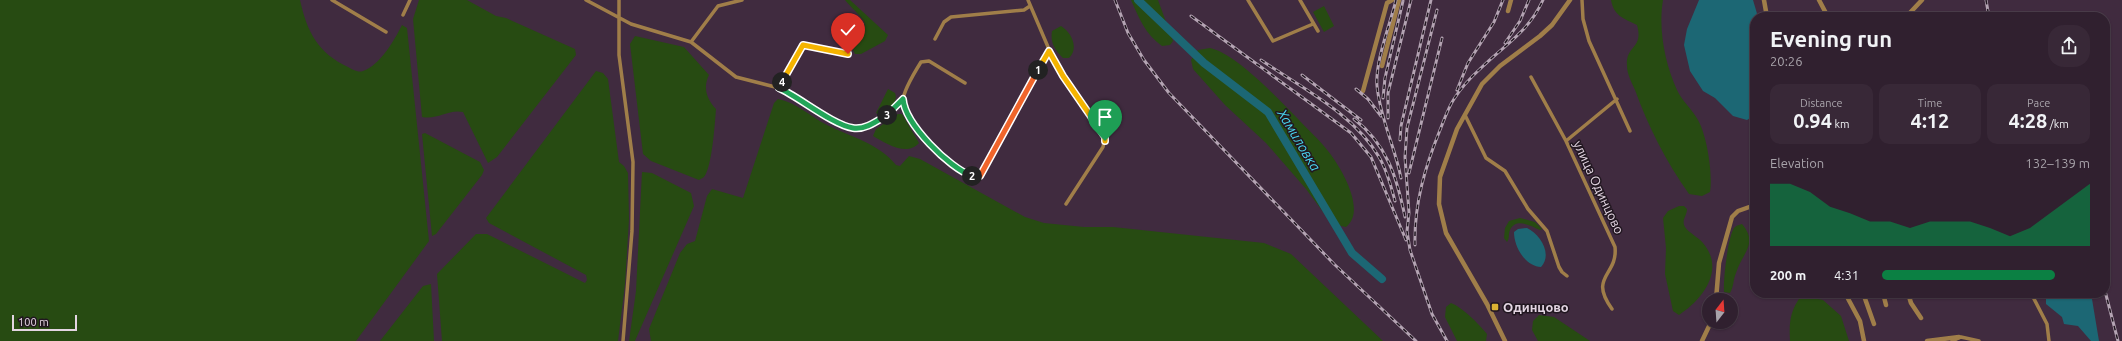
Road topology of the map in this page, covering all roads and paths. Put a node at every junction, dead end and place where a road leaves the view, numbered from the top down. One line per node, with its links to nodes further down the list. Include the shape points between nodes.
1 (332, 0): 27 (street)
2 (410, 0): 22 (street)
3 (586, 0): 23 (street)
4 (619, 0): 23 (street)
5 (742, 0): 29 (street, via 718,6)
6 (1028, 0): 17 (street)
7 (1248, 0): 25 (street, via 1273,42)
8 (1300, 0): 25 (street)
9 (1392, 0): 35 (street, via 1387,3)
10 (1399, 0): 31 (street)
11 (1511, 0): 18 (street)
12 (1570, 0): 38 (street, via 1552,25 1489,76)
13 (1582, 0): 37 (street, via 1584,28)
14 (1764, 0): 19 (street)
15 (1820, 0): 20 (street)
16 (1922, 0): 21 (street)
17 (1030, 6): 28 (street, via 1024,10 951,17 944,22); 30 (street)
18 (1508, 10)
19 (1766, 12)
20 (1826, 12)
21 (1911, 12)
22 (403, 15)
23 (618, 18): 29 (street); 56 (street, via 619,55 633,162 632,224)
24 (862, 24): 34 (street, via 848,54 803,45)
25 (1313, 24): 26 (street)
26 (1318, 31)
27 (386, 32)
28 (935, 39)
29 (690, 42): 34 (street, via 736,77)
30 (1049, 51): 36 (street, via 979,177 963,172 934,148 914,124); 41 (street, via 1105,137 1103,147)
31 (1382, 66)
32 (1531, 78): 40 (street, улица Одинцово)
33 (965, 83): 36 (street, via 929,61 924,61 918,67)
34 (779, 88): 36 (street, via 838,123 853,129 874,123 887,115)
35 (1363, 91)
36 (903, 99)
37 (1617, 99): 39 (street); 40 (street)
38 (1464, 115): 43 (street, via 1486,158 1505,171 1528,209 1544,226 1559,267); 57 (street, via 1449,148 1440,177 1439,204 1450,243 1487,304)
39 (1630, 131)
40 (1566, 141): 51 (street, улица Одинцово, via 1616,247 1616,258 1602,286)
41 (1066, 204)
42 (1750, 207): 44 (street, via 1738,211 1732,217 1719,263)
43 (1567, 276)
44 (1717, 293)
45 (1848, 298): 59 (street, via 1860,321)
46 (1865, 298): 53 (street)
47 (1884, 298): 50 (street)
48 (1910, 298): 52 (street)
49 (2034, 298): 63 (street, via 2047,324)
50 (1886, 305)
51 (1612, 309)
52 (1921, 318)
53 (1874, 324)
54 (1708, 329): 58 (street)
55 (1959, 337): 60 (street); 61 (street); 62 (street)
56 (623, 341)
57 (1505, 341)
58 (1702, 341)
59 (1864, 341)
60 (1927, 341)
61 (1952, 341)
62 (1979, 341)
63 (2049, 341)

